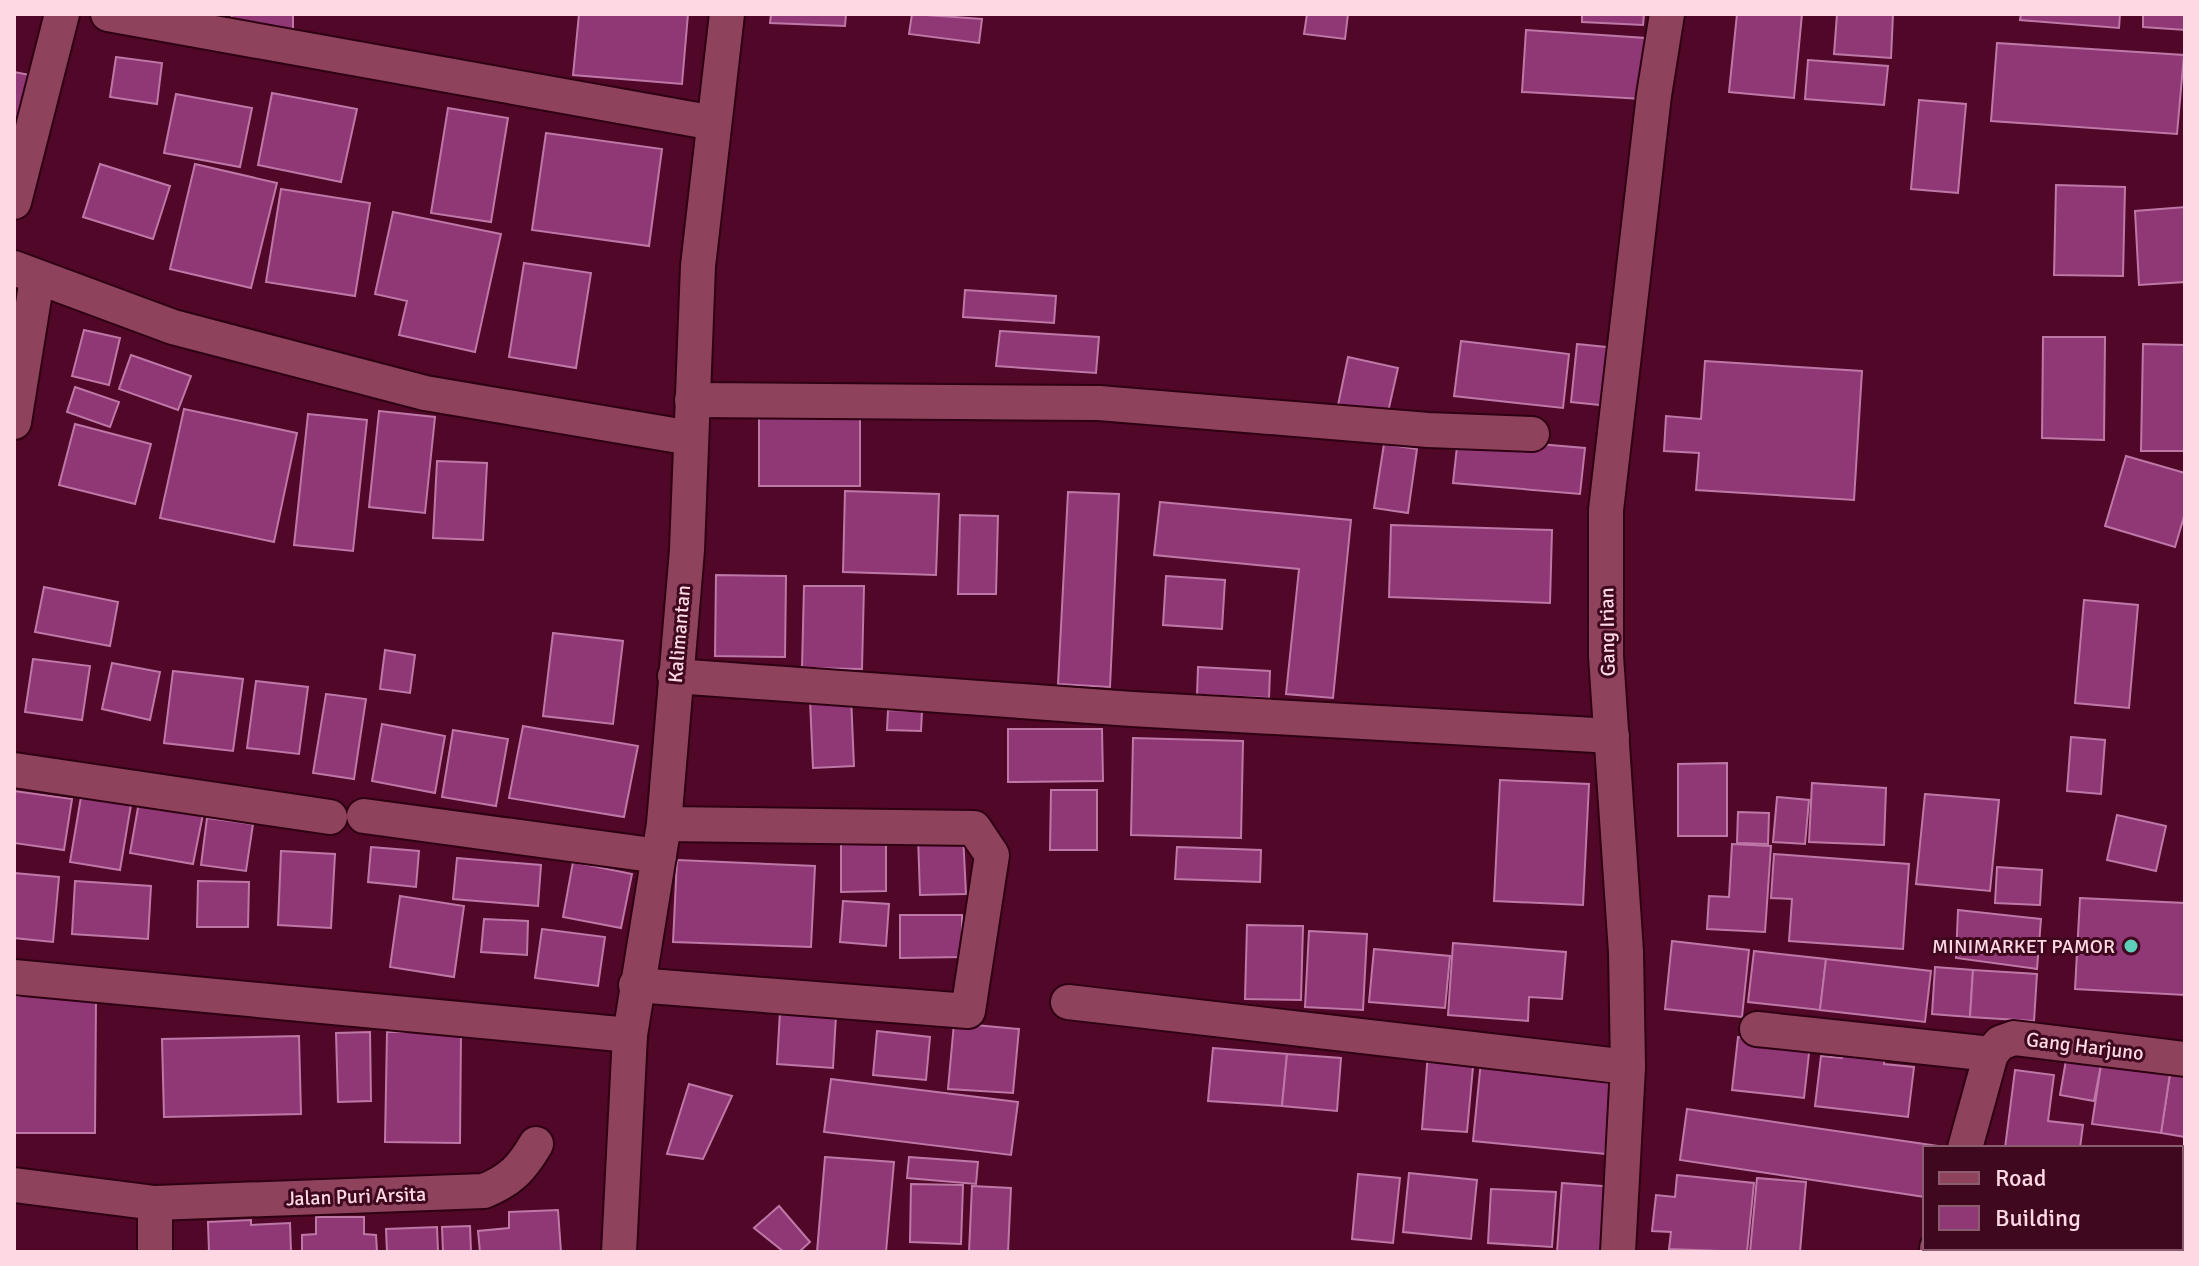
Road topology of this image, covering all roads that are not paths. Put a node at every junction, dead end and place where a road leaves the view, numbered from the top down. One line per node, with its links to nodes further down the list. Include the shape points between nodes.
1 (62, 14): 6 (street)
2 (108, 14): 5 (street)
3 (727, 14): 5 (street, Kalimantan)
4 (1667, 14): 13 (street, Gang Irian, via 1606,510)
5 (714, 123): 8 (street, Kalimantan, via 698,266)
6 (14, 202)
7 (25, 274): 9 (street); 11 (street, via 173,327 425,393)
8 (692, 400): 10 (street, via 1099,403); 11 (street, Kalimantan)
9 (14, 422)
10 (1532, 434)
11 (691, 438): 12 (street, Kalimantan)
12 (675, 676): 13 (street); 17 (street, Kalimantan)
13 (1612, 736): 25 (street, Gang Irian)
14 (14, 770): 16 (street)
15 (364, 816): 17 (street)
16 (330, 817)
17 (661, 840): 19 (street, Kalimantan); 19 (street, via 974,828 992,855 968,1011)
18 (14, 977): 22 (street)
19 (636, 985): 22 (street, Kalimantan)
20 (1068, 1002): 25 (street)
21 (1757, 1029): 23 (street)
22 (630, 1035): 31 (street, Kalimantan)
23 (1991, 1054): 24 (street, Gang Harjuno, via 2014,1038); 27 (street)
24 (2185, 1059)
25 (1628, 1067): 32 (street, Gang Irian)
26 (536, 1144): 29 (street, Jalan Puri Arsita, via 521,1169 484,1191)
27 (1966, 1146)
28 (14, 1185): 29 (street, Jalan Puri Arsita)
29 (155, 1203): 30 (street)
30 (155, 1252)
31 (619, 1252)
32 (1618, 1252)

